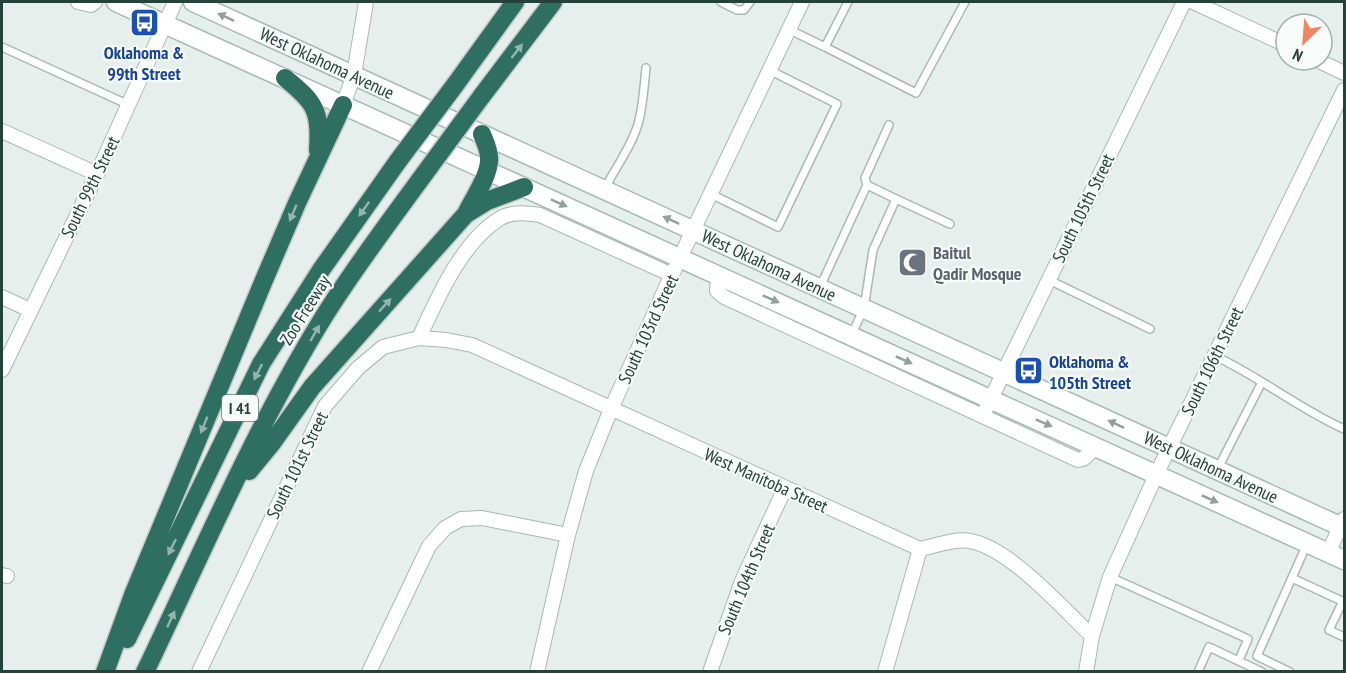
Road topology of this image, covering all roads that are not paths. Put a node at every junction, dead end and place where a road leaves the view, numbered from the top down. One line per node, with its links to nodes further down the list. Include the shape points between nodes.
1 (78, 2): 2 (street)
2 (95, 2)
3 (116, 2): 15 (main road, West Oklahoma Avenue)
4 (175, 2): 15 (street, South 99th Street)
5 (193, 2): 22 (main road, West Oklahoma Avenue, one-way to 5)
6 (366, 2): 22 (street)
7 (515, 2): 76 (highway, Zoo Freeway / I 41, one-way to 76, bridge, via 321,270 261,364)
8 (554, 2): 63 (highway, Zoo Freeway / I 41, one-way to 8, bridge, via 279,394 323,318 364,256)
9 (721, 2): 10 (lane, via 744,10)
10 (750, 2)
11 (802, 2): 16 (street, South 103rd Street)
12 (848, 2): 19 (lane)
13 (965, 2): 19 (lane, via 916,93)
14 (1183, 2): 17 (street); 44 (street, South 105th Street)
15 (166, 24): 23 (main road, West Oklahoma Avenue); 25 (street, South 99th Street)
16 (788, 29): 19 (lane); 21 (street, South 103rd Street)
17 (1274, 40)
18 (2, 47): 25 (lane)
19 (825, 47)
20 (646, 68): 35 (lane, via 639,123)
21 (769, 70): 36 (street, South 103rd Street); 36 (lane, via 837,104 778,226)
22 (354, 75): 26 (street); 29 (main road, West Oklahoma Avenue)
23 (285, 78): 26 (main road, West Oklahoma Avenue); 30 (highway, via 317,112)
24 (1344, 90): 52 (street, South 106th Street)
25 (129, 105): 32 (street, South 99th Street)
26 (343, 105): 30 (highway); 31 (main road, West Oklahoma Avenue)
27 (889, 125): 33 (lane, via 865,178)
28 (2, 131): 32 (street)
29 (482, 134): 31 (highway, via 488,149); 35 (main road, West Oklahoma Avenue)
30 (317, 160): 75 (highway, one-way to 75, via 133,595)
31 (487, 170): 34 (main road, West Oklahoma Avenue); 38 (highway)
32 (97, 174): 48 (street, South 99th Street)
33 (867, 185): 37 (lane); 45 (lane)
34 (525, 187): 38 (highway, via 487,201); 41 (main road, West Oklahoma Avenue, one-way to 41)
35 (604, 190): 40 (main road, West Oklahoma Avenue, one-way to 35)
36 (711, 194): 40 (street, South 103rd Street)
37 (896, 199): 39 (lane); 47 (lane, via 873,250)
38 (466, 214): 63 (highway, one-way to 38, via 312,387)
39 (950, 225)
40 (693, 230): 41 (street, South 103rd Street); 45 (main road, West Oklahoma Avenue)
41 (681, 258): 42 (street, South 103rd Street); 43 (main road, West Oklahoma Avenue)
42 (672, 275): 51 (street, via 540,215 521,213 500,218 478,238 446,280); 57 (street, South 103rd Street)
43 (718, 275): 50 (main road, West Oklahoma Avenue, one-way to 50); 56 (street, West Oklahoma Avenue, via 717,291 724,297)
44 (1049, 280): 49 (lane); 54 (street, South 105th Street)
45 (820, 288): 47 (main road, West Oklahoma Avenue)
46 (2, 297): 48 (street)
47 (864, 308): 50 (lane); 54 (main road, West Oklahoma Avenue)
48 (30, 310): 53 (street, South 99th Street)
49 (1150, 329)
50 (851, 336): 56 (main road, West Oklahoma Avenue, one-way to 56)
51 (419, 338): 57 (street, West Manitoba Street, via 471,345); 78 (street, South 101st Street, via 383,347 358,368 325,406)
52 (1215, 356): 55 (lane); 59 (street, South 106th Street)
53 (2, 370)
54 (1004, 372): 56 (street, South 105th Street); 59 (main road, West Oklahoma Avenue, one-way to 54)
55 (1262, 382): 58 (lane); 60 (lane)
56 (987, 407): 61 (main road, West Oklahoma Avenue, via 1096,447)
57 (611, 409): 62 (street, West Manitoba Street); 65 (street, South 103rd Street, via 586,471)
58 (1344, 429)
59 (1170, 448): 60 (main road, West Oklahoma Avenue); 61 (street, South 106th Street)
60 (1217, 470): 64 (main road, West Oklahoma Avenue)
61 (1156, 475): 66 (main road, West Oklahoma Avenue, one-way to 66); 69 (street, South 106th Street)
62 (785, 488): 67 (street, West Manitoba Street); 81 (street, South 104th Street, via 742,581)
63 (229, 496): 77 (highway, Zoo Freeway / I 41, one-way to 63)
64 (1343, 525): 68 (street)
65 (568, 535): 79 (street, via 482,518 461,519 445,528 429,546); 80 (street, South 103rd Street)
66 (1307, 543): 68 (main road, West Oklahoma Avenue); 70 (lane)
67 (920, 549): 72 (street, via 968,540 993,548 1019,567); 82 (street)
68 (1336, 556)
69 (1110, 576): 72 (street, South 106th Street); 74 (lane, via 1248,639)
70 (1292, 578): 71 (lane); 86 (lane, via 1257,656)
71 (1343, 601): 73 (lane, via 1329,630)
72 (1092, 636): 83 (street, South 106th Street)
73 (1344, 637)
74 (1239, 660): 84 (lane, via 1209,646); 85 (lane)
75 (105, 672)
76 (111, 672)
77 (145, 672)
78 (199, 672)
79 (369, 672)
80 (537, 672)
81 (710, 672)
82 (885, 672)
83 (1086, 672)
84 (1198, 672)
85 (1262, 672)
86 (1290, 672)

